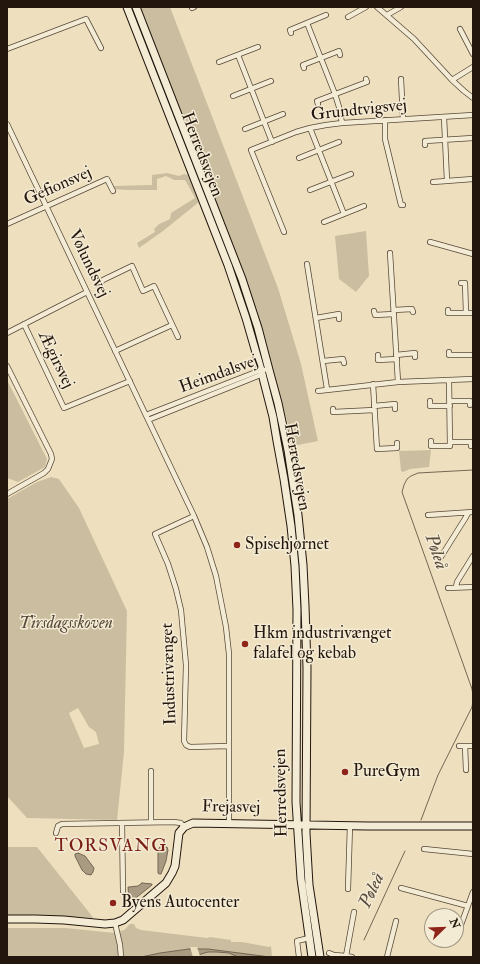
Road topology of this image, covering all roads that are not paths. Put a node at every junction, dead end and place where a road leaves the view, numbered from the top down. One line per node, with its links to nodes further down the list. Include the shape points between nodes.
1 (127, 7): 91 (street, Herredsvejen, via 228,265)
2 (136, 7): 90 (street, Herredsvejen, via 242,279)
3 (366, 7): 8 (street)
4 (377, 7): 6 (street)
5 (401, 7): 6 (street)
6 (387, 15): 24 (street, via 414,39)
7 (326, 16): 9 (street)
8 (348, 17)
9 (307, 23): 11 (street, via 290,30); 18 (street)
10 (460, 28): 15 (street)
11 (291, 33)
12 (258, 47): 16 (street)
13 (101, 48): 14 (street, via 86,19)
14 (7, 49)
15 (473, 54)
16 (238, 55): 19 (street); 26 (street)
17 (340, 55): 18 (street, via 339,51)
18 (321, 58): 21 (street, via 303,65); 27 (street)
19 (219, 62)
20 (473, 67): 24 (street)
21 (304, 68)
22 (366, 79): 27 (street, via 367,82)
23 (401, 79): 34 (street)
24 (452, 80): 29 (street)
25 (271, 81): 26 (street)
26 (251, 89): 28 (street); 36 (street)
27 (335, 94): 30 (street, via 317,101); 37 (street)
28 (233, 96)
29 (473, 98)
30 (318, 104)
31 (284, 114): 36 (street)
32 (473, 115): 33 (street, Grundtvigsvej)
33 (444, 117): 34 (street, Grundtvigsvej); 42 (street)
34 (403, 119): 35 (street, Grundtvigsvej)
35 (385, 120): 37 (street, Grundtvigsvej); 55 (street, via 386,139 401,205)
36 (264, 121): 40 (street); 43 (street)
37 (342, 123): 39 (street, Grundtvigsvej)
38 (7, 124): 56 (street, Vølundsvej)
39 (310, 128): 43 (street, Grundtvigsvej); 46 (street)
40 (245, 129)
41 (473, 138): 42 (street)
42 (445, 140): 45 (street, via 425,141); 50 (street)
43 (272, 142): 61 (street, Grundtvigsvej, via 251,150)
44 (339, 142): 46 (street)
45 (425, 145)
46 (319, 150): 47 (street); 51 (street)
47 (299, 158)
48 (351, 174): 51 (street)
49 (473, 179): 50 (street)
50 (447, 181): 52 (street)
51 (331, 182): 53 (street); 58 (street)
52 (433, 182)
53 (310, 190)
54 (113, 191): 56 (street, Gefionsvej, via 107,179)
55 (404, 205)
56 (46, 206): 60 (street, Gefionsvej); 68 (street, Vølundsvej)
57 (364, 206): 58 (street)
58 (344, 214): 59 (street)
59 (324, 222)
60 (7, 224)
61 (284, 232)
62 (430, 242): 64 (street)
63 (390, 253): 71 (street)
64 (473, 254)
65 (308, 264): 75 (street)
66 (461, 283): 73 (street, via 465,283)
67 (99, 285): 78 (street, via 103,280 132,266 143,291 154,286)
68 (87, 292): 77 (street); 81 (street, Vølundsvej)
69 (448, 310): 73 (street, via 448,313)
70 (374, 311): 71 (street, via 375,315)
71 (394, 312): 72 (street, via 412,309); 85 (street)
72 (412, 312)
73 (466, 313): 74 (street)
74 (473, 313)
75 (316, 318): 76 (street, via 339,314); 87 (street)
76 (339, 319)
77 (24, 324): 79 (street); 94 (street, Ægirsvej, via 64,408)
78 (172, 325): 80 (street); 81 (street)
79 (7, 333)
80 (178, 337)
81 (115, 351): 94 (street, Vølundsvej)
82 (449, 352): 84 (street, via 449,355)
83 (378, 355): 85 (street, via 378,360)
84 (473, 355)
85 (397, 357): 86 (street, via 415,354); 95 (street)
86 (415, 357)
87 (323, 362): 88 (street, via 343,359); 97 (street)
88 (344, 363)
89 (7, 366): 110 (street, via 52,459 44,473)
90 (269, 370): 91 (street, Heimdalsvej); 128 (street, Herredsvejen, via 288,450 303,565 307,668)
91 (262, 372): 105 (street, Heimdalsvej); 129 (street, Herredsvejen, via 284,479 295,566)
92 (473, 379): 93 (street)
93 (449, 380): 95 (street); 100 (street)
94 (130, 381): 105 (street, Vølundsvej)
95 (398, 382): 96 (street)
96 (373, 384): 97 (street); 102 (street)
97 (327, 389): 98 (street)
98 (318, 391)
99 (430, 401): 100 (street, via 430,406)
100 (450, 403): 101 (street, via 470,401); 107 (street)
101 (470, 404)
102 (374, 408): 103 (street, via 333,412); 104 (street, via 395,404); 108 (street, via 377,449 397,448)
103 (333, 409)
104 (395, 409)
105 (147, 417): 113 (street)
106 (431, 442): 107 (street, via 431,446 450,446)
107 (450, 442): 109 (street, via 471,442)
108 (397, 443)
109 (471, 446)
110 (7, 494)
111 (470, 512): 112 (street); 115 (street)
112 (428, 515)
113 (194, 516): 119 (street, via 216,576 226,626 229,654); 119 (street, Industrivænget, via 155,534 168,564 181,612 186,665 184,741 190,747)
114 (473, 556): 116 (street)
115 (439, 560)
116 (456, 587): 117 (street); 118 (street)
117 (473, 587)
118 (448, 588)
119 (229, 746): 127 (street)
120 (459, 746): 121 (street)
121 (465, 746): 122 (street); 124 (street)
122 (473, 746)
123 (151, 770): 125 (street)
124 (466, 770)
125 (151, 822): 126 (street, Frejasvej); 132 (street, Frejasvej, via 179,822)
126 (122, 823): 133 (street, Frejasvej, via 62,824 58,826); 138 (street)
127 (229, 823): 129 (street, Frejasvej); 132 (street, Frejasvej, via 193,822)
128 (306, 824): 129 (street, Frejasvej); 130 (street, Frejasvej); 152 (street, Herredsvejen, via 309,884)
129 (297, 825): 146 (street, Herredsvejen)
130 (350, 825): 131 (street, Frejasvej); 137 (street)
131 (473, 826)
132 (184, 827): 145 (street, Frejasvej, via 179,833 175,866 170,878 162,888 127,917)
133 (56, 833)
134 (424, 849): 135 (street)
135 (473, 854)
136 (401, 888): 140 (street)
137 (348, 889)
138 (123, 891)
139 (473, 892): 140 (street)
140 (468, 906): 142 (street)
141 (354, 912): 148 (street)
142 (464, 917)
143 (7, 919): 145 (street)
144 (396, 921): 154 (street)
145 (115, 923): 149 (street)
146 (309, 938): 150 (street, via 296,941); 151 (street, Herredsvejen)
147 (330, 953): 148 (street)
148 (346, 956): 153 (street)
149 (121, 957)
150 (299, 957)
151 (312, 957)
152 (320, 957)
153 (352, 957)
154 (387, 957)

